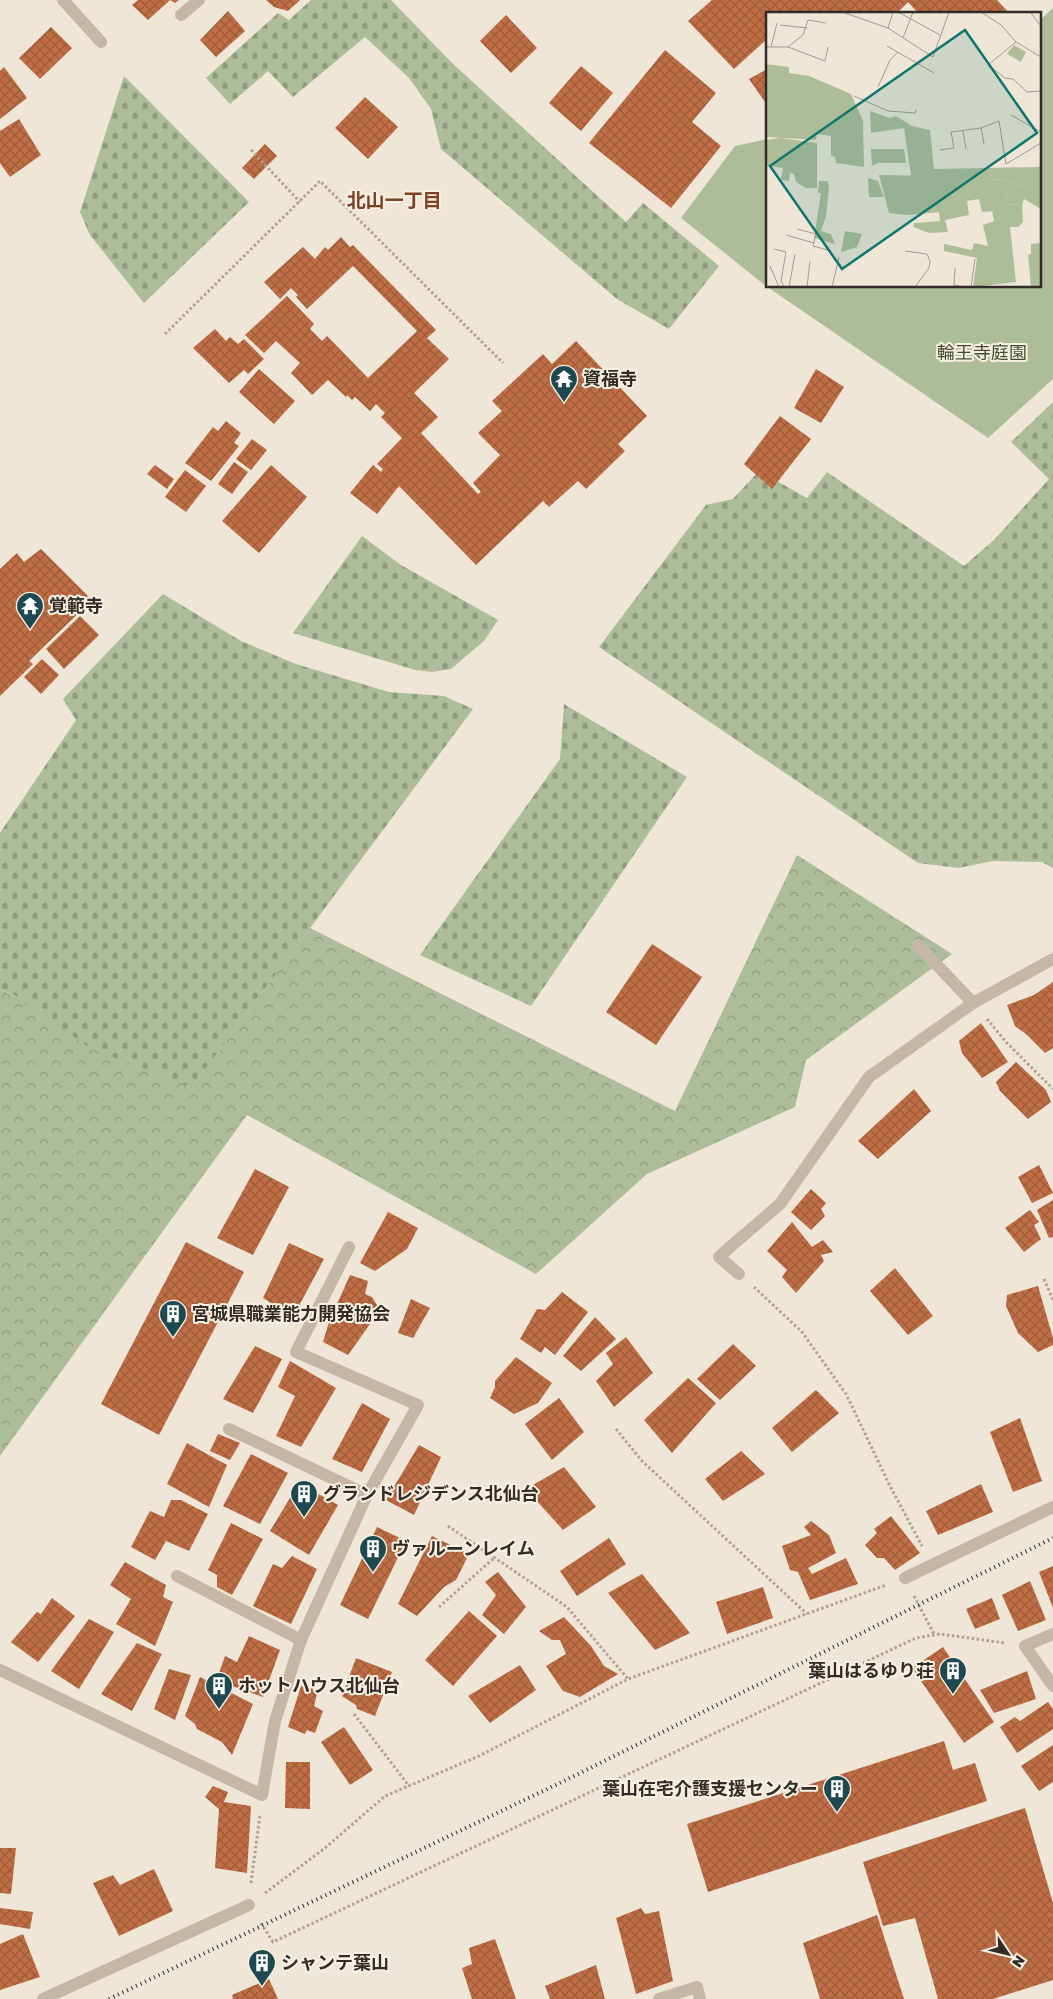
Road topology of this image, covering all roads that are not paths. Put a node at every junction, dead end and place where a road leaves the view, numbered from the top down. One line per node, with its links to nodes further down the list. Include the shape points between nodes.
1 (63, 0): 4 (street)
2 (199, 0): 3 (street)
3 (181, 15)
4 (101, 42)
5 (918, 945): 7 (street)
6 (1053, 959): 7 (street)
7 (973, 1003): 9 (street, via 869,1077 780,1204 719,1257)
8 (349, 1247): 11 (street, via 296,1352 418,1405)
9 (739, 1274)
10 (229, 1429): 11 (street)
11 (367, 1494): 16 (street)
12 (1053, 1507): 14 (street)
13 (177, 1576): 16 (street)
14 (905, 1578)
15 (1053, 1634): 18 (street, via 1025,1646)
16 (301, 1640): 17 (street, via 275,1721 262,1795)
17 (0, 1670)
18 (1053, 1686)
19 (249, 1905): 20 (street)
20 (43, 1999)
21 (659, 1999): 22 (street, via 697,1987)
22 (700, 1999)

